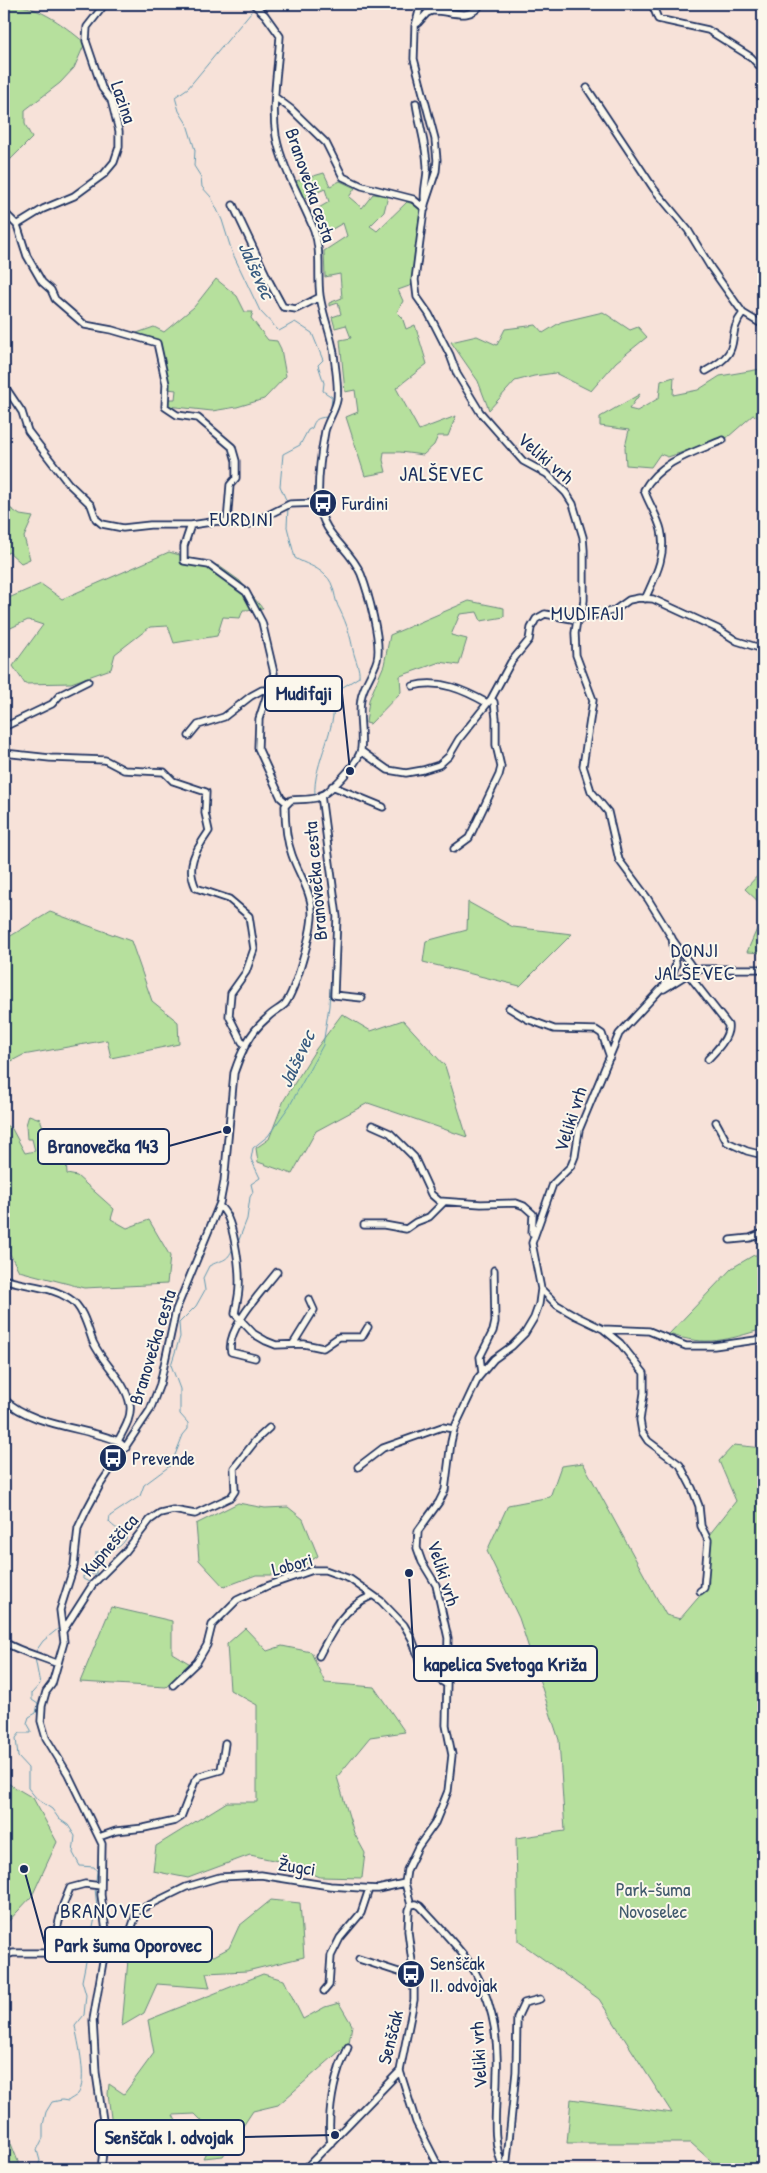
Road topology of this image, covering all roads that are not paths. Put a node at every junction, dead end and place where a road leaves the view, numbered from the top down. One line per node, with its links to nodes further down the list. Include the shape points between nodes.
1 (105, 4): 14 (street, Lazina, via 87,27 86,42 102,88 111,100 119,131 119,147 114,162 104,174 74,196)
2 (257, 4): 9 (street, Branovečka cesta, via 280,36)
3 (421, 4): 6 (street, Veliki vrh)
4 (481, 4): 6 (street, via 475,11 464,14 432,11)
5 (652, 4): 7 (street, via 659,19 712,32 751,57)
6 (415, 26): 12 (street, Veliki vrh, via 414,65 437,150 436,171)
7 (763, 70)
8 (587, 88): 16 (street)
9 (275, 97): 12 (street, via 326,143 343,177 362,186 413,199); 15 (street, Branovečka cesta, via 273,114 277,139 319,250)
10 (416, 103): 12 (street, Veliki vrh, via 427,165 423,192)
11 (233, 205): 15 (street, via 283,307 296,309)
12 (425, 206): 25 (street, Veliki vrh, via 415,280 417,297 443,342 456,374 480,412 523,461 547,474 573,504 584,550 584,600 582,614)
13 (4, 212): 14 (street)
14 (17, 225): 22 (street, via 27,256 55,299 85,325 157,343 166,384 165,407 177,415 198,418 232,447 236,478 230,485)
15 (320, 297): 21 (street, Branovečka cesta, via 332,342 337,397 325,431)
16 (743, 313): 17 (street); 18 (street, via 736,321 733,348 719,364)
17 (763, 324)
18 (706, 370)
19 (4, 385): 23 (street, via 22,412 28,431 68,483 91,505 96,519 102,524 123,528)
20 (723, 440): 24 (street, via 677,458 649,481 644,490 661,530 663,548 660,564)
21 (320, 503): 22 (street, via 290,504 250,524); 33 (street, Branovečka cesta, via 325,524 360,573 377,634 376,661 361,700)
22 (227, 523): 23 (street)
23 (191, 525): 29 (street, via 184,546 184,561 210,565 246,592 262,622 274,673)
24 (645, 598): 25 (street, via 629,600 615,610); 26 (street, via 668,605 737,641)
25 (577, 620): 30 (street, via 545,614 536,619 529,640 511,662); 40 (street, Veliki vrh, via 576,655 593,700 583,766 586,780 608,812 619,860)
26 (763, 649)
27 (88, 681): 31 (street, via 60,695 52,704)
28 (413, 686): 30 (street, via 423,683 445,685)
29 (270, 691): 32 (street, via 262,690 224,717 198,725); 37 (street, via 259,719 258,748 281,798)
30 (489, 701): 33 (street, via 439,765 406,773 388,770); 39 (street, via 494,702 496,744 501,767 469,838)
31 (4, 727)
32 (189, 736)
33 (361, 751): 35 (street, Branovečka cesta, via 356,761)
34 (4, 753): 47 (street, via 105,760 124,770 164,772 173,781 206,792 205,813 209,831 193,854 192,879 196,888 229,899 249,916 254,949 246,972 231,993 230,1004 230,1016)
35 (332, 786): 36 (street, Branovečka cesta); 38 (street)
36 (318, 797): 37 (street, Branovečka cesta); 45 (street, Branovečka cesta, via 337,917 334,995)
37 (287, 803): 47 (street, Branovečka cesta, via 287,838 312,902 312,918 290,995 284,1005 258,1026)
38 (383, 807)
39 (454, 849)
40 (672, 938): 41 (street, Veliki vrh); 44 (street, Veliki vrh, via 675,970)
41 (696, 969): 42 (street); 43 (street, Veliki vrh)
42 (763, 969)
43 (688, 974): 44 (street, Veliki vrh); 49 (street, via 729,1029 720,1047)
44 (655, 995): 48 (street, Veliki vrh, via 622,1029)
45 (362, 998)
46 (509, 1008): 48 (street, via 554,1029 596,1030 602,1034)
47 (246, 1045): 54 (street, Branovečka cesta, via 234,1073)
48 (610, 1057): 58 (street, Veliki vrh, via 579,1130 571,1166 553,1184)
49 (708, 1059)
50 (716, 1122): 52 (street, via 727,1142)
51 (372, 1125): 53 (street, via 390,1134 414,1157 431,1194)
52 (763, 1155)
53 (444, 1202): 55 (street, via 429,1217 406,1230); 58 (street, via 524,1206 533,1214)
54 (219, 1206): 64 (street, via 226,1213 237,1256 239,1287 235,1314); 75 (street, Branovečka cesta, via 176,1310 156,1393 144,1421)
55 (364, 1225)
56 (763, 1233): 57 (street)
57 (730, 1240)
58 (532, 1243): 62 (street, Veliki vrh)
59 (494, 1270): 70 (street, via 494,1331 480,1358)
60 (277, 1272): 64 (street)
61 (4, 1279): 74 (street, via 45,1287 72,1300 94,1343 128,1396 129,1418)
62 (541, 1289): 66 (street, via 557,1305); 70 (street, Veliki vrh, via 539,1304 525,1333 494,1359)
63 (309, 1299): 68 (street, via 314,1310)
64 (240, 1320): 68 (street, via 266,1341 276,1345); 69 (street, via 230,1340 231,1352)
65 (368, 1327): 68 (street, via 362,1337 339,1337 323,1348)
66 (603, 1329): 67 (street, via 648,1331 686,1346); 77 (street, via 620,1343 644,1373 642,1432 648,1441 680,1465 699,1506 701,1526 708,1540 704,1588)
67 (763, 1340)
68 (293, 1344)
69 (255, 1358)
70 (482, 1374): 73 (street, Veliki vrh)
71 (4, 1399): 74 (street, via 32,1415)
72 (269, 1428): 79 (street, Kupneščica, via 234,1468 235,1491 231,1498 195,1514 173,1510 150,1520 94,1584 69,1625)
73 (454, 1428): 76 (street, via 442,1427 383,1448); 83 (street, Veliki vrh, via 445,1490 417,1537 422,1562 436,1585 448,1638)
74 (118, 1442): 75 (street)
75 (126, 1448): 79 (street, Branovečka cesta, via 95,1494 78,1528 74,1566 60,1610)
76 (358, 1467)
77 (700, 1591)
78 (371, 1596): 81 (street, via 355,1604 344,1616 331,1631); 83 (street, Lobori, via 381,1601 404,1625 420,1662); 84 (street, Lobori, via 350,1579 325,1570 313,1570 249,1593 212,1624 197,1662)
79 (62, 1628): 82 (street, Branovečka cesta, via 64,1642)
80 (4, 1642): 82 (street)
81 (319, 1656)
82 (58, 1664): 86 (street, Branovečka cesta, via 46,1692 41,1721 46,1738 68,1774)
83 (446, 1684): 87 (street, Veliki vrh, via 446,1726 452,1755 448,1791 435,1823 410,1863)
84 (173, 1685)
85 (225, 1743): 86 (street, via 221,1770 200,1776 195,1781 182,1817 144,1828 116,1831)
86 (99, 1838): 88 (street, Branovečka cesta)
87 (405, 1884): 89 (street, Žugci); 90 (street)
88 (101, 1886): 91 (street, via 85,1884 70,1888 62,1905 50,1953); 93 (street, Branovečka cesta, via 107,1938)
89 (369, 1889): 93 (street, Žugci, via 260,1875 220,1877 186,1887 136,1912 128,1938); 95 (street, via 361,1912 334,1950 329,1984)
90 (411, 1905): 94 (street, Senščak, via 408,1931); 103 (street, Veliki vrh, via 420,1906 468,1960 488,2001 494,2026 498,2073 497,2141)
91 (4, 1956)
92 (359, 1959): 94 (street)
93 (104, 1960): 100 (street, Branovečka cesta, via 93,2020 96,2073 105,2134)
94 (414, 1977): 98 (street, Senščak, via 414,2000)
95 (324, 1991)
96 (540, 1999): 103 (street, via 524,2003 516,2018 516,2072)
97 (348, 2047): 99 (street, via 334,2089)
98 (400, 2071): 99 (street, Senščak); 102 (street, via 416,2122)
99 (331, 2143): 101 (street, Senščak)
100 (101, 2169)
101 (305, 2169)
102 (440, 2169)
103 (505, 2169)

